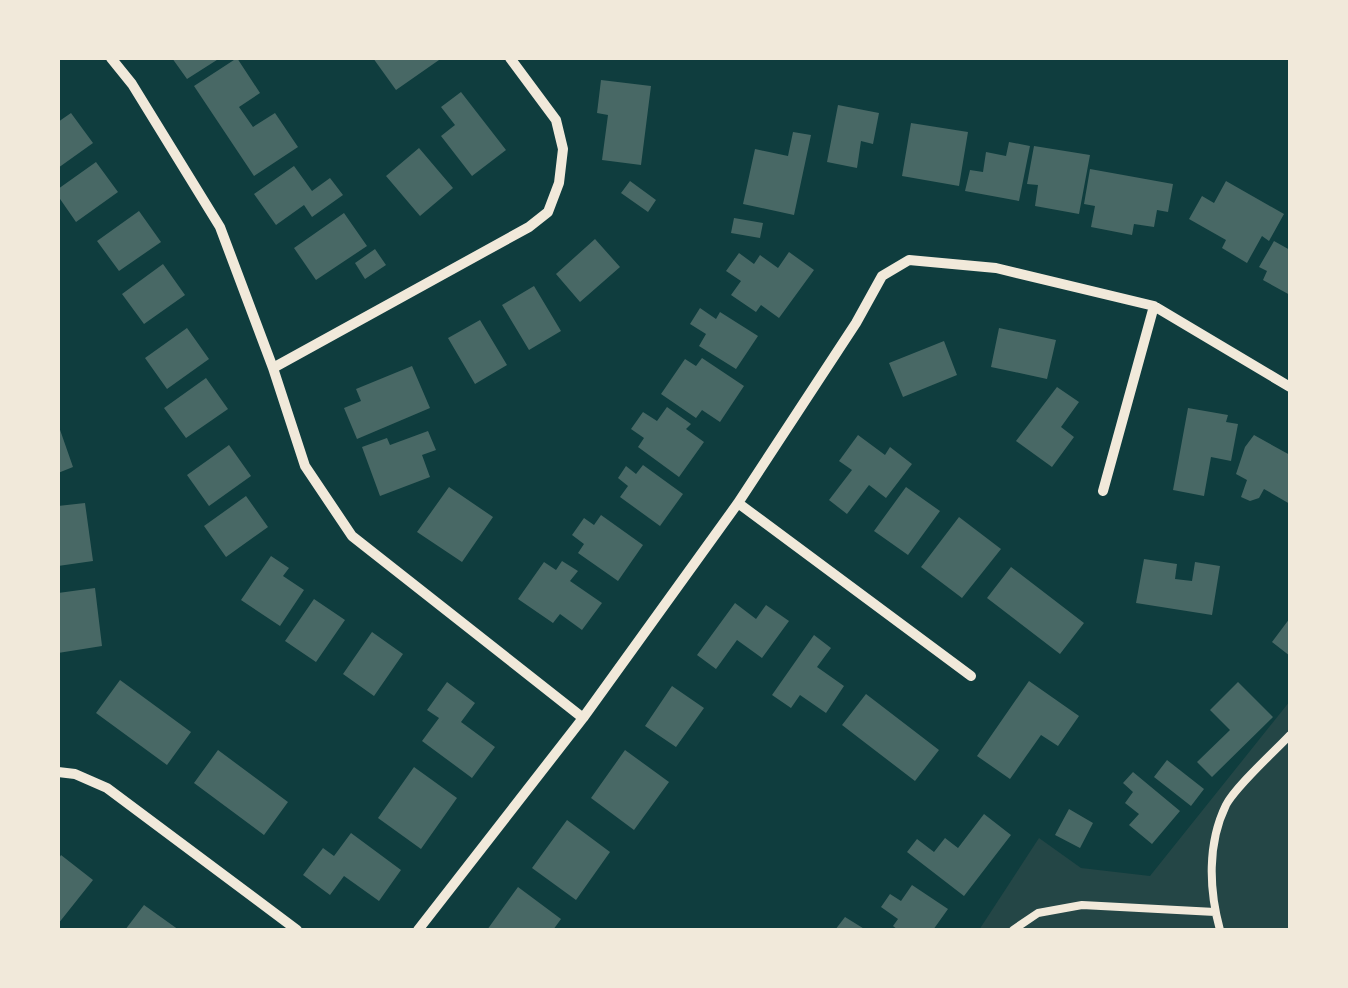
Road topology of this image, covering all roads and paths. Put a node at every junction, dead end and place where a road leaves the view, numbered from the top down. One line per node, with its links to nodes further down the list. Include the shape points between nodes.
1 (112, 58): 4 (street, via 220,226)
2 (510, 58): 4 (street, via 556,120 563,149 548,212)
3 (1154, 306): 5 (street); 6 (street); 7 (street, via 996,268 909,260 882,276)
4 (273, 368): 9 (street, via 304,466 352,536)
5 (1290, 387)
6 (1104, 491)
7 (738, 503): 8 (street); 9 (street)
8 (970, 676)
9 (583, 718): 14 (street)
10 (1290, 734): 12 (lane, via 1226,803 1210,852)
11 (58, 772): 13 (street, via 107,788)
12 (1214, 912): 15 (lane, via 1082,905 1038,913); 16 (lane)
13 (297, 930)
14 (418, 930)
15 (1013, 930)
16 (1220, 930)

